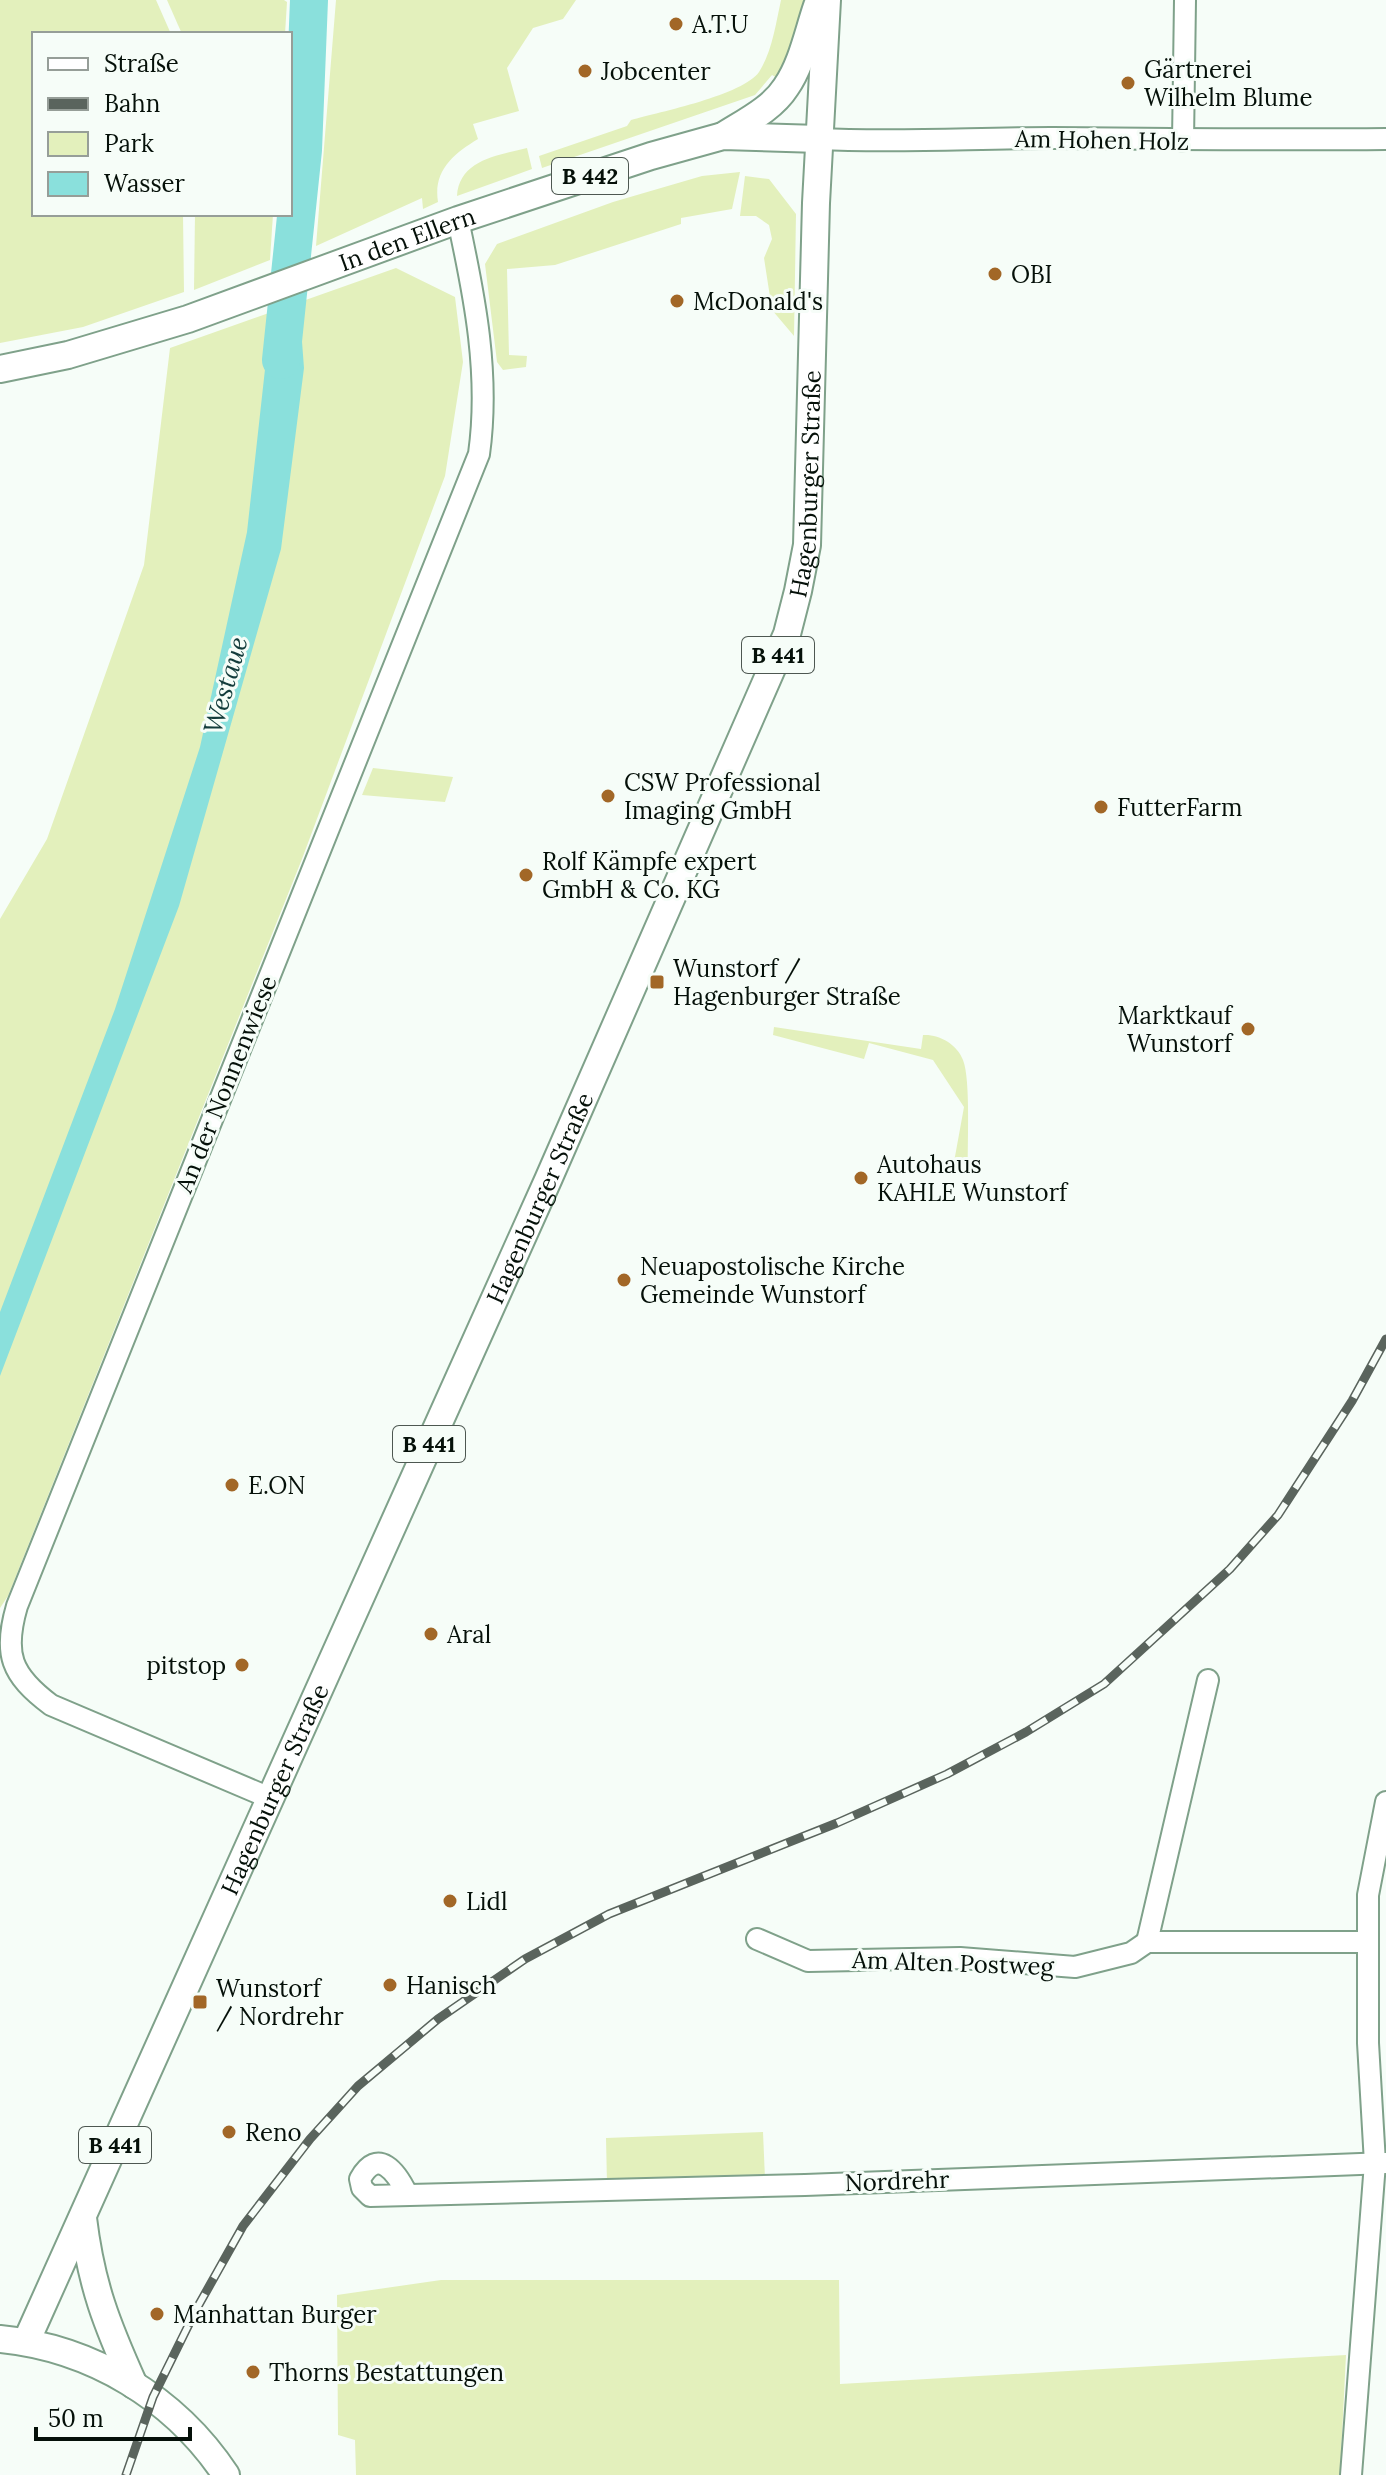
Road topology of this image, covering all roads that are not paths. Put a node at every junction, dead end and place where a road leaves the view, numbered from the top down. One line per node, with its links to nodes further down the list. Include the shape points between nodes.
1 (819, 0): 5 (main road, via 785,90)
2 (827, 0): 6 (main road, Hagenburger Straße / B 441)
3 (1185, 0): 8 (street)
4 (1386, 131): 7 (street, Am Hohen Holz)
5 (723, 136): 6 (main road, In den Ellern / B 442); 9 (main road, In den Ellern / B 442)
6 (819, 139): 8 (street, Am Hohen Holz); 12 (main road, Hagenburger Straße / B 441, via 807,545 787,634)
7 (1386, 139): 8 (street, Am Hohen Holz)
8 (1183, 141)
9 (458, 220): 10 (main road, In den Ellern / B 442, via 188,319); 12 (street, An der Nonnenwiese, via 478,316 483,381 479,454 9,1631 10,1654 19,1674 51,1705)
10 (0, 369)
11 (1208, 1680): 16 (street)
12 (270, 1798): 19 (main road, Hagenburger Straße / B 441)
13 (1386, 1802): 14 (street, via 1368,1895)
14 (1373, 1932): 16 (street, Am Alten Postweg); 17 (street, via 1368,2043)
15 (757, 1939): 16 (street, Am Alten Postweg, via 808,1961 960,1958 1075,1967 1131,1953)
16 (1147, 1942)
17 (1380, 2163): 18 (street, Nordrehr); 23 (street)
18 (407, 2194)
19 (83, 2215): 20 (main road, Hagenburger Straße / B 441); 21 (main road, via 101,2310)
20 (13, 2340): 21 (main road, via 85,2359)
21 (134, 2385): 22 (main road, via 173,2413)
22 (226, 2475)
23 (1351, 2475)

